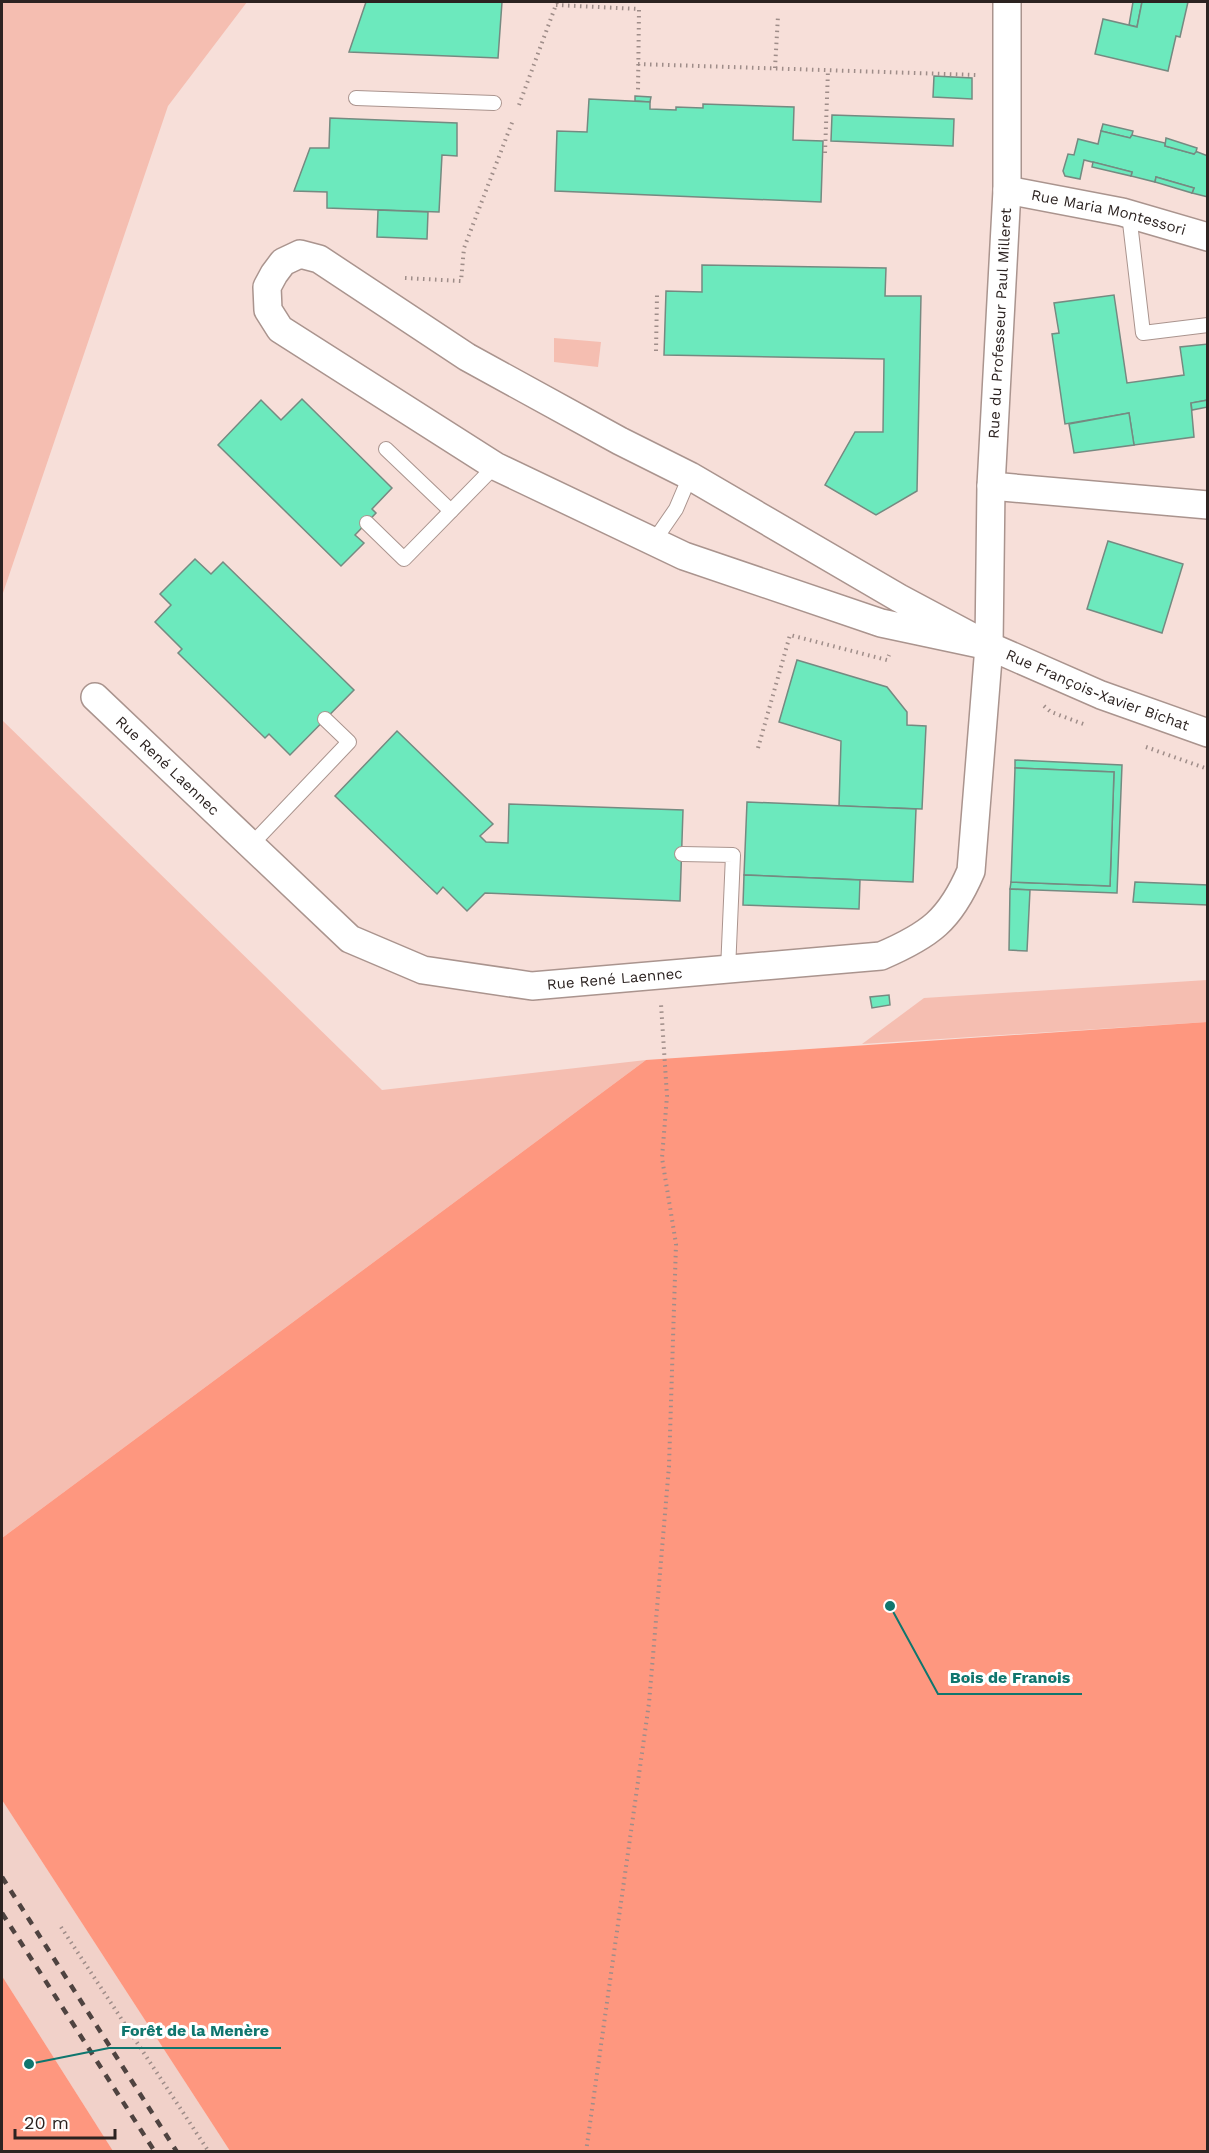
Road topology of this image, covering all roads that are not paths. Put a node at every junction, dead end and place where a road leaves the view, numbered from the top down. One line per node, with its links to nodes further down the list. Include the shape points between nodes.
1 (1008, 2): 4 (street, Rue du Professeur Paul Milleret)
2 (356, 98): 3 (lane)
3 (494, 103)
4 (1007, 190): 5 (street, Rue Maria Montessori); 11 (street, Rue du Professeur Paul Milleret)
5 (1129, 214): 6 (street, Rue Maria Montessori); 7 (lane, via 1143,333)
6 (1208, 237)
7 (1208, 325)
8 (386, 449): 13 (lane)
9 (495, 466): 10 (street, via 280,329 268,310 267,287 283,262 300,254 319,259 467,357); 13 (lane); 15 (street)
10 (690, 476): 15 (lane, via 676,509); 16 (street)
11 (991, 486): 12 (street); 16 (street, Rue du Professeur Paul Milleret)
12 (1208, 505)
13 (451, 511): 14 (lane, via 404,559)
14 (367, 523)
15 (654, 541): 16 (street, via 684,556 881,623)
16 (989, 646): 19 (street, Rue François-Xavier Bichat, via 1101,695); 22 (street, Rue René Laennec, via 971,871 960,898 918,940 881,956)
17 (95, 697): 20 (street, Rue René Laennec)
18 (325, 719): 20 (lane, via 349,742)
19 (1208, 733)
20 (251, 845): 22 (street, Rue René Laennec, via 350,939 423,970 532,986)
21 (682, 854): 22 (lane, via 733,855)
22 (728, 970)

